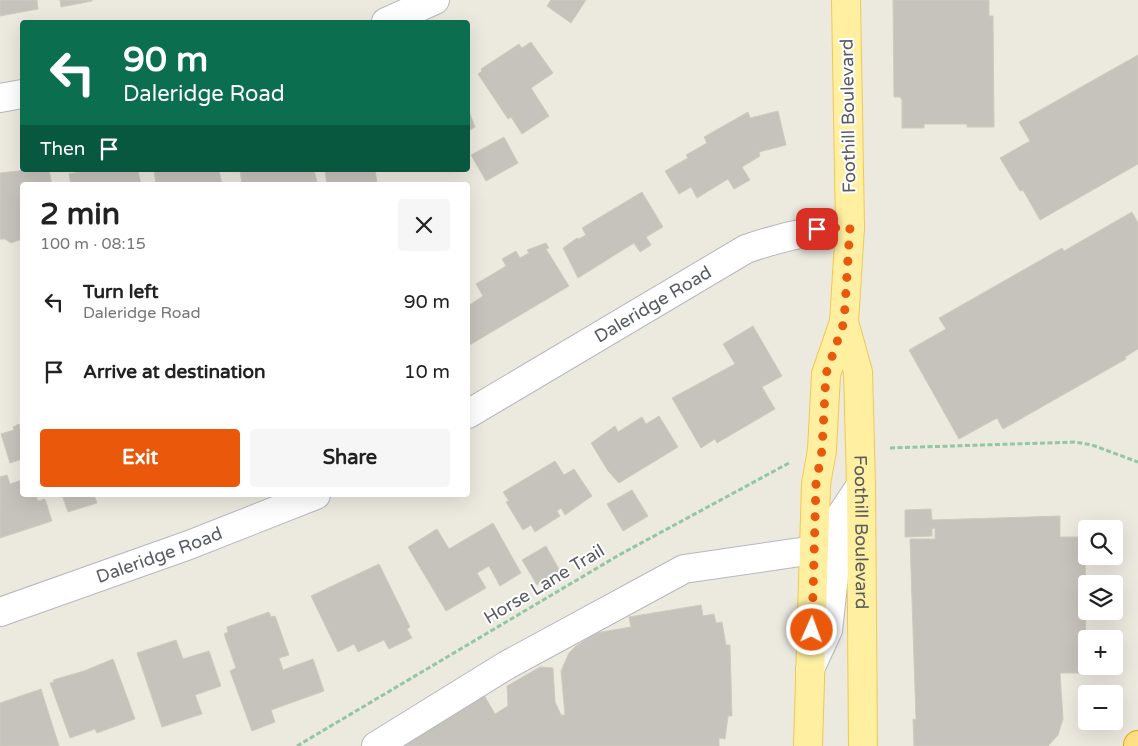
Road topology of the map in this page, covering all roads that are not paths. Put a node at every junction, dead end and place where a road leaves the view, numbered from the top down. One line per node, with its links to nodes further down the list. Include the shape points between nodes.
1 (435, 0): 3 (street)
2 (846, 0): 6 (main road, Foothill Boulevard)
3 (390, 20)
4 (20, 94): 5 (street)
5 (0, 98)
6 (850, 227): 7 (main road, Foothill Boulevard); 8 (street, Daleridge Road, via 783,236 746,249)
7 (844, 322): 9 (main road, Foothill Boulevard, via 858,372); 11 (main road, Foothill Boulevard, via 826,374)
8 (470, 413)
9 (861, 485): 13 (street, via 841,515 828,630); 16 (main road, Foothill Boulevard)
10 (311, 497): 12 (street, Daleridge Road, via 198,542)
11 (814, 550): 13 (main road, Foothill Boulevard); 14 (street, via 684,569 507,665)
12 (0, 612)
13 (810, 669): 15 (main road, Foothill Boulevard)
14 (376, 746)
15 (808, 746)
16 (863, 746)

